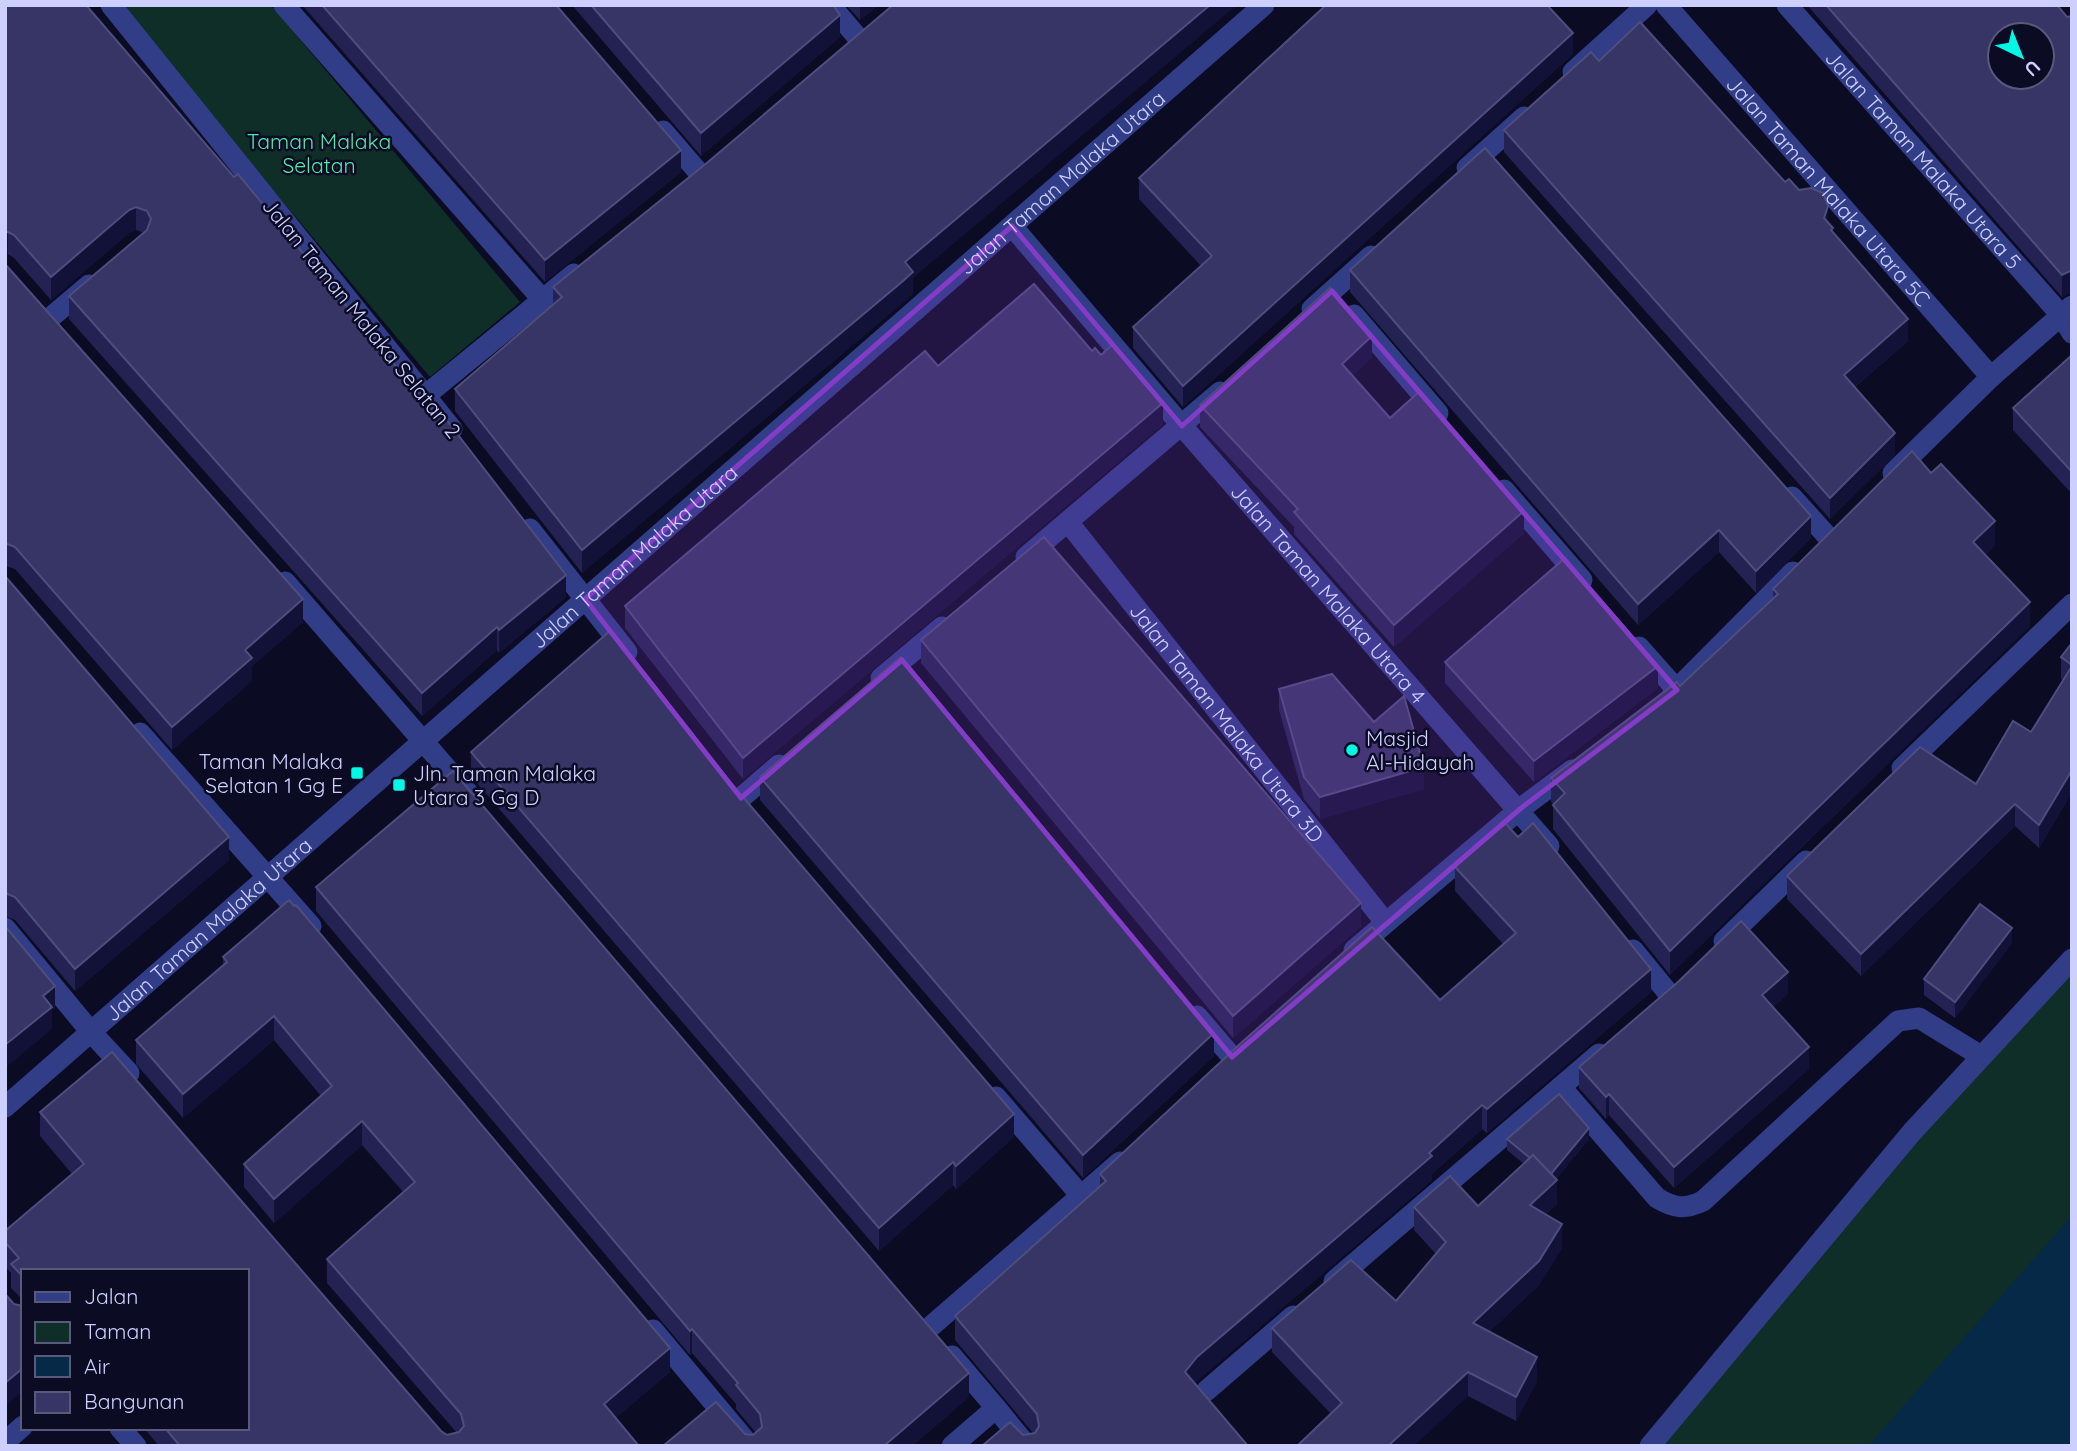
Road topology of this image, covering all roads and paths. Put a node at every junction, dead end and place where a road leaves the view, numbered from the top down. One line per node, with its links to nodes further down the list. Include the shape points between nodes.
1 (111, 5): 33 (street, Jalan Taman Malaka Selatan 2)
2 (284, 5): 26 (street)
3 (830, 5): 9 (street)
4 (1264, 5): 20 (street, Jalan Taman Malaka Utara)
5 (1647, 5): 11 (street)
6 (1666, 5): 31 (street, Jalan Taman Malaka Utara 5C)
7 (1787, 5): 28 (street, Jalan Taman Malaka Utara 5)
8 (879, 22): 9 (street)
9 (859, 39): 10 (street)
10 (838, 57)
11 (1556, 87)
12 (1536, 106): 14 (street)
13 (645, 111): 17 (street)
14 (1486, 151): 16 (street); 18 (street)
15 (721, 156): 17 (street)
16 (1504, 172)
17 (700, 174): 19 (street)
18 (1455, 179)
19 (679, 191)
20 (1012, 226): 34 (street, Jalan Taman Malaka Utara 4); 47 (street, Jalan Taman Malaka Utara)
21 (1384, 244): 24 (street)
22 (594, 258): 26 (street)
23 (109, 268): 27 (street)
24 (1332, 291): 29 (street); 35 (street)
25 (32, 298): 27 (street)
26 (542, 299): 33 (street)
27 (50, 318): 30 (street)
28 (2068, 318): 31 (street)
29 (1292, 327)
30 (69, 339)
31 (1991, 377): 39 (street)
32 (1232, 381): 34 (street)
33 (426, 396): 36 (street, Jalan Taman Malaka Selatan 2)
34 (1182, 426): 42 (street); 65 (street, Jalan Taman Malaka Utara 4)
35 (1450, 428)
36 (468, 449)
37 (1486, 470): 46 (street)
38 (1782, 485): 43 (street)
39 (1876, 490)
40 (518, 513): 47 (street)
41 (1847, 518): 43 (street)
42 (1068, 522): 45 (street); 70 (street, Jalan Taman Malaka Utara 3D)
43 (1828, 537): 54 (street)
44 (273, 569): 58 (street)
45 (1006, 573)
46 (1595, 596)
47 (585, 599): 52 (street); 58 (street, Jalan Taman Malaka Utara)
48 (2072, 604): 62 (street)
49 (954, 617): 51 (street)
50 (1622, 627): 54 (street)
51 (902, 660): 53 (street); 55 (street)
52 (639, 667)
53 (920, 681)
54 (1677, 690): 56 (street)
55 (862, 694)
56 (1656, 706)
57 (130, 722): 69 (street)
58 (424, 741): 64 (street); 69 (street, Jalan Taman Malaka Utara)
59 (792, 754): 63 (street)
60 (1593, 754): 65 (street)
61 (724, 776): 63 (street)
62 (1885, 785)
63 (741, 797): 66 (street)
64 (481, 807)
65 (1520, 809): 68 (street, Jalan Taman Malaka Utara 4); 70 (street)
66 (759, 819)
67 (1826, 842): 74 (street)
68 (1564, 864)
69 (269, 876): 73 (street); 81 (street, Jalan Taman Malaka Utara)
70 (1385, 922): 76 (street)
71 (5, 928): 81 (street)
72 (1616, 929): 78 (street)
73 (321, 938)
74 (1708, 956)
75 (2072, 959): 84 (street)
76 (1334, 967)
77 (1689, 975): 78 (street)
78 (1669, 995): 80 (street)
79 (1187, 1004): 83 (street, via 1227,1062)
80 (1649, 1011)
81 (91, 1032): 87 (street); 88 (street, Jalan Taman Malaka Utara)
82 (1620, 1037): 86 (street)
83 (1252, 1039)
84 (1981, 1056): 86 (street, via 1919,1018 1898,1021 1703,1202 1690,1208 1674,1208 1657,1198); 103 (street)
85 (983, 1082): 90 (street)
86 (1561, 1087): 94 (street)
87 (143, 1090)
88 (5, 1107)
89 (1132, 1150): 90 (street)
90 (1082, 1197): 93 (street)
91 (911, 1308): 93 (street)
92 (643, 1319): 100 (street)
93 (929, 1328): 95 (street)
94 (1206, 1391)
95 (996, 1408): 101 (street); 102 (street)
96 (21, 1428): 98 (street)
97 (122, 1430): 99 (street)
98 (5, 1442)
99 (136, 1446)
100 (750, 1446)
101 (952, 1446)
102 (1027, 1446)
103 (1650, 1446)

